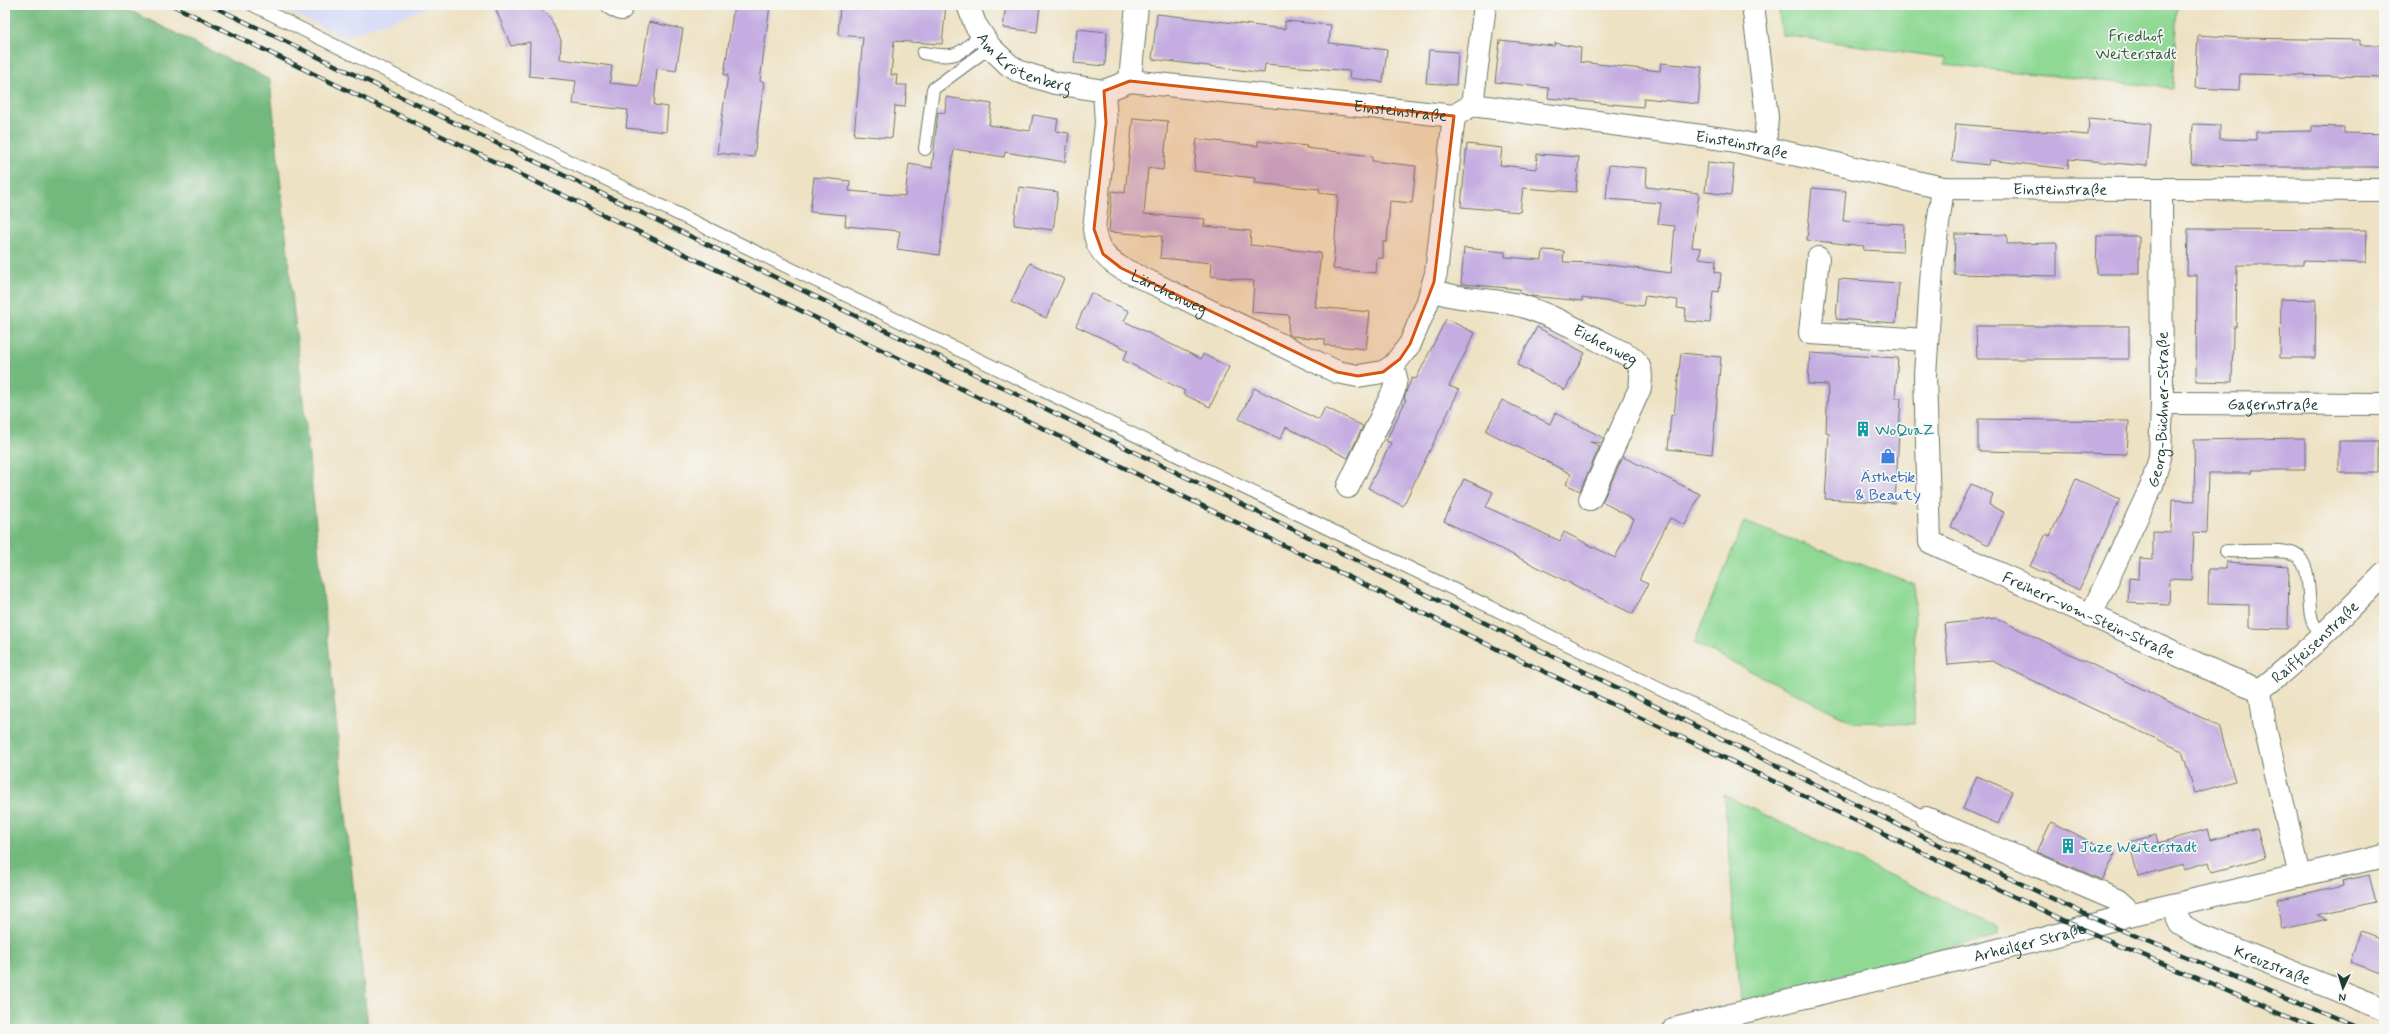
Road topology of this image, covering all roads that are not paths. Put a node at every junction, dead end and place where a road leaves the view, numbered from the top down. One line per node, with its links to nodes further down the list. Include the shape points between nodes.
1 (252, 5): 30 (lane, via 556,155)
2 (968, 5): 6 (street, Am Krötenberg)
3 (1137, 5): 8 (street)
4 (1485, 5): 10 (street)
5 (1753, 5): 12 (street, via 1767,117)
6 (986, 41): 7 (lane, via 952,57); 9 (street, Am Krötenberg, via 1009,65 1020,72 1055,83); 13 (lane, via 933,89)
7 (923, 53)
8 (1130, 81): 9 (street, Einsteinstraße); 11 (street, Einsteinstraße)
9 (1104, 91): 20 (street, Lärchenweg, via 1106,123 1094,230 1098,247 1110,261 1337,372 1366,376 1375,375)
10 (1472, 105): 11 (street, Einsteinstraße); 12 (street, Einsteinstraße, via 1712,136)
11 (1454, 116): 18 (street, Lärchenweg, via 1438,262)
12 (1765, 146): 14 (street, Einsteinstraße)
13 (925, 149)
14 (1943, 188): 15 (street, Einsteinstraße); 19 (street, Freiherr-vom-Stein-Straße, via 1934,254)
15 (2162, 190): 16 (street, Einsteinstraße); 21 (street, Georg-Büchner-Straße)
16 (2384, 190)
17 (1818, 258): 19 (street, via 1810,333)
18 (1432, 290): 20 (street, Lärchenweg, via 1410,344); 24 (street, Eichenweg, via 1533,310 1630,356 1638,364 1641,371 1640,388)
19 (1927, 340): 27 (street, Freiherr-vom-Stein-Straße, via 1925,375 1930,542)
20 (1393, 366): 23 (street, via 1396,378 1394,390)
21 (2162, 403): 22 (street, Gagernstraße); 27 (street, Georg-Büchner-Straße, via 2160,457 2155,476)
22 (2384, 404)
23 (1348, 487)
24 (1590, 499)
25 (2226, 551): 28 (lane, via 2284,552 2294,553 2300,558 2307,570 2311,618)
26 (2384, 574): 28 (street, Raiffeisenstraße)
27 (2091, 615): 29 (street, Freiherr-vom-Stein-Straße)
28 (2323, 635): 29 (street, Raiffeisenstraße, via 2284,672)
29 (2260, 690): 32 (street, via 2265,728)
30 (1926, 818): 34 (street, via 2117,900 2125,907)
31 (2384, 856): 32 (street, Arheilger Straße)
32 (2300, 876): 33 (street, Arheilger Straße)
33 (2172, 907): 34 (street, Arheilger Straße); 35 (street, Kreuzstraße, via 2180,924 2195,933)
34 (2128, 915): 36 (street, Arheilger Straße, via 2039,940)
35 (2384, 1009)
36 (1674, 1029)

